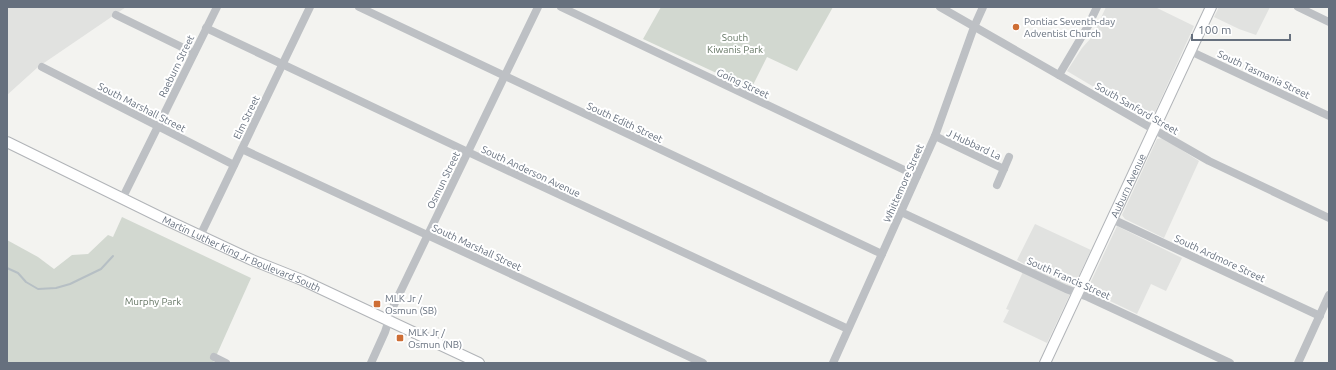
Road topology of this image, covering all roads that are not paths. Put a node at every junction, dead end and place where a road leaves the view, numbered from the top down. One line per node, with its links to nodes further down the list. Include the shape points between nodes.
1 (217, 7): 14 (street, Raeburn Street)
2 (310, 7): 17 (street, Elm Street)
3 (359, 7): 20 (street, South Edith Street)
4 (538, 7): 20 (street, Osmun Street)
5 (561, 7): 31 (street, Going Street)
6 (940, 7): 13 (street, South Sanford Street)
7 (984, 7): 13 (street, Whittemore Street)
8 (1097, 7): 19 (street)
9 (1211, 7): 15 (main road, Auburn Avenue)
10 (1298, 7): 12 (street)
11 (116, 15): 16 (street)
12 (1329, 22)
13 (974, 27): 19 (street, South Sanford Street); 24 (street, Whittemore Street)
14 (206, 28): 16 (street, Raeburn Street); 17 (street, South Anderson Avenue)
15 (1190, 51): 21 (street, South Tasmania Street); 23 (main road, Auburn Avenue)
16 (194, 53): 22 (street, Raeburn Street)
17 (282, 64): 26 (street, Elm Street); 27 (street, South Anderson Avenue)
18 (42, 67): 22 (street, South Marshall Street)
19 (1059, 75): 23 (street, South Sanford Street)
20 (505, 76): 27 (street, Osmun Street); 39 (street, South Edith Street)
21 (1329, 116)
22 (158, 126): 29 (street, South Marshall Street); 33 (street, Raeburn Street)
23 (1154, 129): 35 (street, South Sanford Street, via 1226,170); 36 (main road, Auburn Avenue)
24 (935, 136): 30 (street, J Hubbard La); 31 (street, Whittemore Street)
25 (7, 142): 33 (main road, Martin Luther King Jr Boulevard South)
26 (242, 149): 29 (street, Elm Street); 38 (street, South Marshall Street)
27 (468, 152): 38 (street, Osmun Street); 44 (street, South Anderson Avenue)
28 (1009, 157): 30 (street)
29 (234, 165): 37 (street, Elm Street)
30 (1004, 169): 32 (street)
31 (917, 176): 34 (street, Whittemore Street)
32 (997, 185)
33 (122, 199): 37 (main road, Martin Luther King Jr Boulevard South)
34 (901, 212): 39 (street, Whittemore Street); 40 (street, South Francis Street)
35 (1329, 218)
36 (1112, 219): 40 (main road, Auburn Avenue); 42 (street, South Ardmore Street)
37 (200, 236): 43 (main road, Martin Luther King Jr Boulevard South)
38 (428, 236): 43 (street, Osmun Street); 49 (street, South Marshall Street)
39 (882, 254): 44 (street, Whittemore Street)
40 (1078, 293): 51 (main road, Auburn Avenue); 52 (street, South Francis Street)
41 (1329, 295): 42 (street)
42 (1320, 316): 53 (street)
43 (389, 321): 47 (street, Osmun Street); 48 (main road, Martin Luther King Jr Boulevard South)
44 (848, 329): 50 (street, Whittemore Street)
45 (214, 357): 46 (street)
46 (226, 363)
47 (371, 363)
48 (479, 363)
49 (703, 363)
50 (833, 363)
51 (1045, 363)
52 (1230, 363)
53 (1298, 363)

